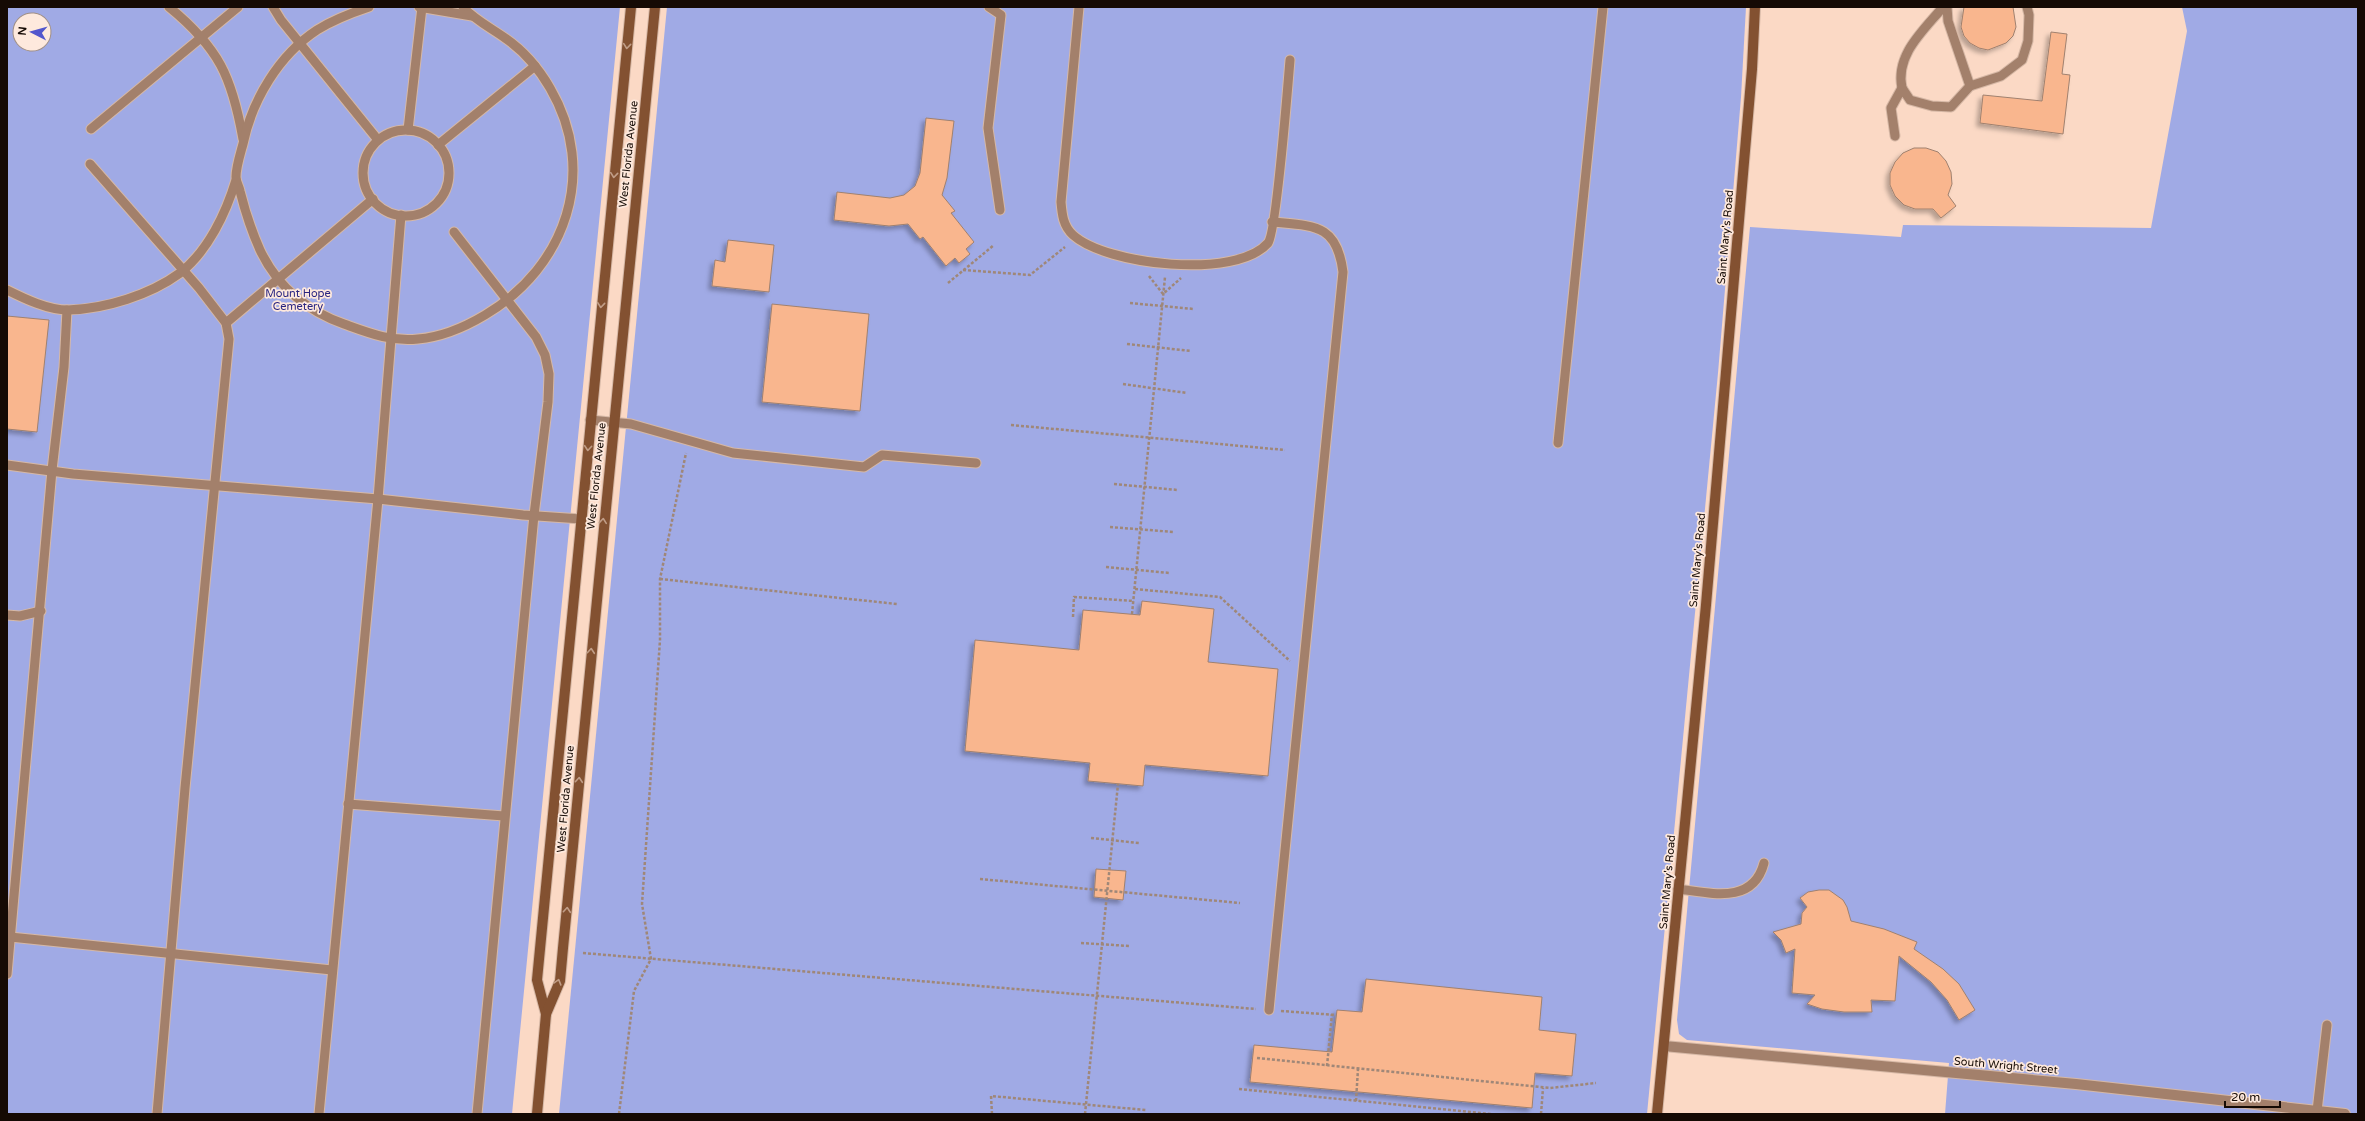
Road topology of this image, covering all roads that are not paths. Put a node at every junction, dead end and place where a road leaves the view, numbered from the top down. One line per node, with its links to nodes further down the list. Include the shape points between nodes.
1 (169, 7): 17 (lane)
2 (238, 7): 17 (lane)
3 (273, 7): 18 (lane)
4 (369, 7): 18 (lane, via 317,30)
5 (420, 7): 16 (lane); 24 (lane)
6 (463, 7): 16 (lane)
7 (631, 7): 43 (main road, West Florida Avenue, one-way to 43)
8 (655, 7): 44 (main road, West Florida Avenue)
9 (989, 7): 32 (lane, via 1001,15 988,128)
10 (1079, 7): 34 (lane, via 1061,202 1063,221 1073,235 1098,249 1132,258 1166,264 1202,266 1236,260 1258,251 1269,242)
11 (1603, 7): 45 (lane)
12 (1755, 7): 58 (main road, Saint Mary's Road, via 1752,69 1706,606)
13 (1943, 7): 22 (lane, via 1903,59 1900,76)
14 (1946, 7): 21 (lane, via 1948,21)
15 (2027, 7): 21 (lane, via 2028,41 2022,60 2001,76)
16 (472, 16): 20 (lane, via 511,42)
17 (202, 36): 23 (lane); 26 (lane, via 229,80 237,104)
18 (300, 43): 26 (lane, via 279,66 264,88); 27 (lane)
19 (1290, 60): 34 (lane)
20 (534, 66): 28 (lane); 39 (lane, via 556,100 567,130 574,173 571,202 552,251)
21 (1970, 86): 22 (lane, via 1951,107 1932,106 1910,100)
22 (1902, 88): 25 (lane, via 1891,108)
23 (92, 129)
24 (408, 130): 27 (lane, via 390,132); 28 (lane, via 431,137)
25 (1895, 136)
26 (243, 140): 30 (lane)
27 (378, 140): 31 (lane, via 368,151 364,164 363,179)
28 (438, 145): 33 (lane, via 447,160 446,188 439,200 428,209 416,214)
29 (90, 164): 36 (lane)
30 (236, 180): 36 (lane, via 217,227); 37 (lane, via 250,228 264,257)
31 (373, 199): 33 (lane, via 388,212); 37 (lane)
32 (1000, 210)
33 (401, 215): 42 (lane)
34 (1272, 222): 63 (lane, via 1306,225 1329,234 1340,252 1343,272)
35 (454, 232): 39 (lane)
36 (182, 270): 40 (lane, via 155,287 133,296 99,306); 41 (lane)
37 (279, 279): 41 (lane); 42 (lane, via 292,295 335,321)
38 (7, 290): 40 (lane, via 43,305)
39 (509, 300): 42 (lane, via 473,322 441,336 418,340); 51 (lane, via 546,355 549,374)
40 (67, 310): 48 (lane, via 64,367)
41 (226, 323): 49 (lane, via 229,339)
42 (392, 340): 50 (lane)
43 (590, 420): 44 (lane); 52 (main road, West Florida Avenue, one-way to 52)
44 (614, 422): 46 (lane, via 631,424 733,453 864,467 882,455); 64 (main road, West Florida Avenue, one-way to 44, via 560,981)
45 (1558, 443)
46 (976, 463)
47 (7, 465): 48 (lane)
48 (52, 470): 49 (lane, via 73,474); 53 (lane)
49 (215, 485): 50 (lane); 60 (lane)
50 (378, 499): 51 (lane); 55 (lane)
51 (534, 515): 52 (lane); 56 (lane)
52 (581, 519): 64 (main road, West Florida Avenue, via 537,980)
53 (41, 611): 54 (lane, via 20,616); 59 (lane)
54 (7, 614)
55 (348, 804): 56 (lane); 61 (lane)
56 (504, 816): 70 (lane)
57 (1764, 863): 58 (lane, via 1761,874 1748,888 1731,894)
58 (1678, 889): 66 (main road, Saint Mary's Road)
59 (10, 937): 60 (lane); 62 (lane)
60 (171, 954): 61 (lane); 68 (lane)
61 (332, 970): 69 (lane)
62 (7, 974)
63 (1269, 1010)
64 (546, 1014): 71 (main road)
65 (2327, 1025): 67 (lane)
66 (1664, 1046): 67 (street, South Wright Street, via 2076,1084); 72 (main road, Saint Mary's Road)
67 (2317, 1111): 73 (street, South Wright Street)
68 (157, 1114)
69 (319, 1114)
70 (477, 1114)
71 (537, 1114)
72 (1657, 1114)
73 (2345, 1114)

